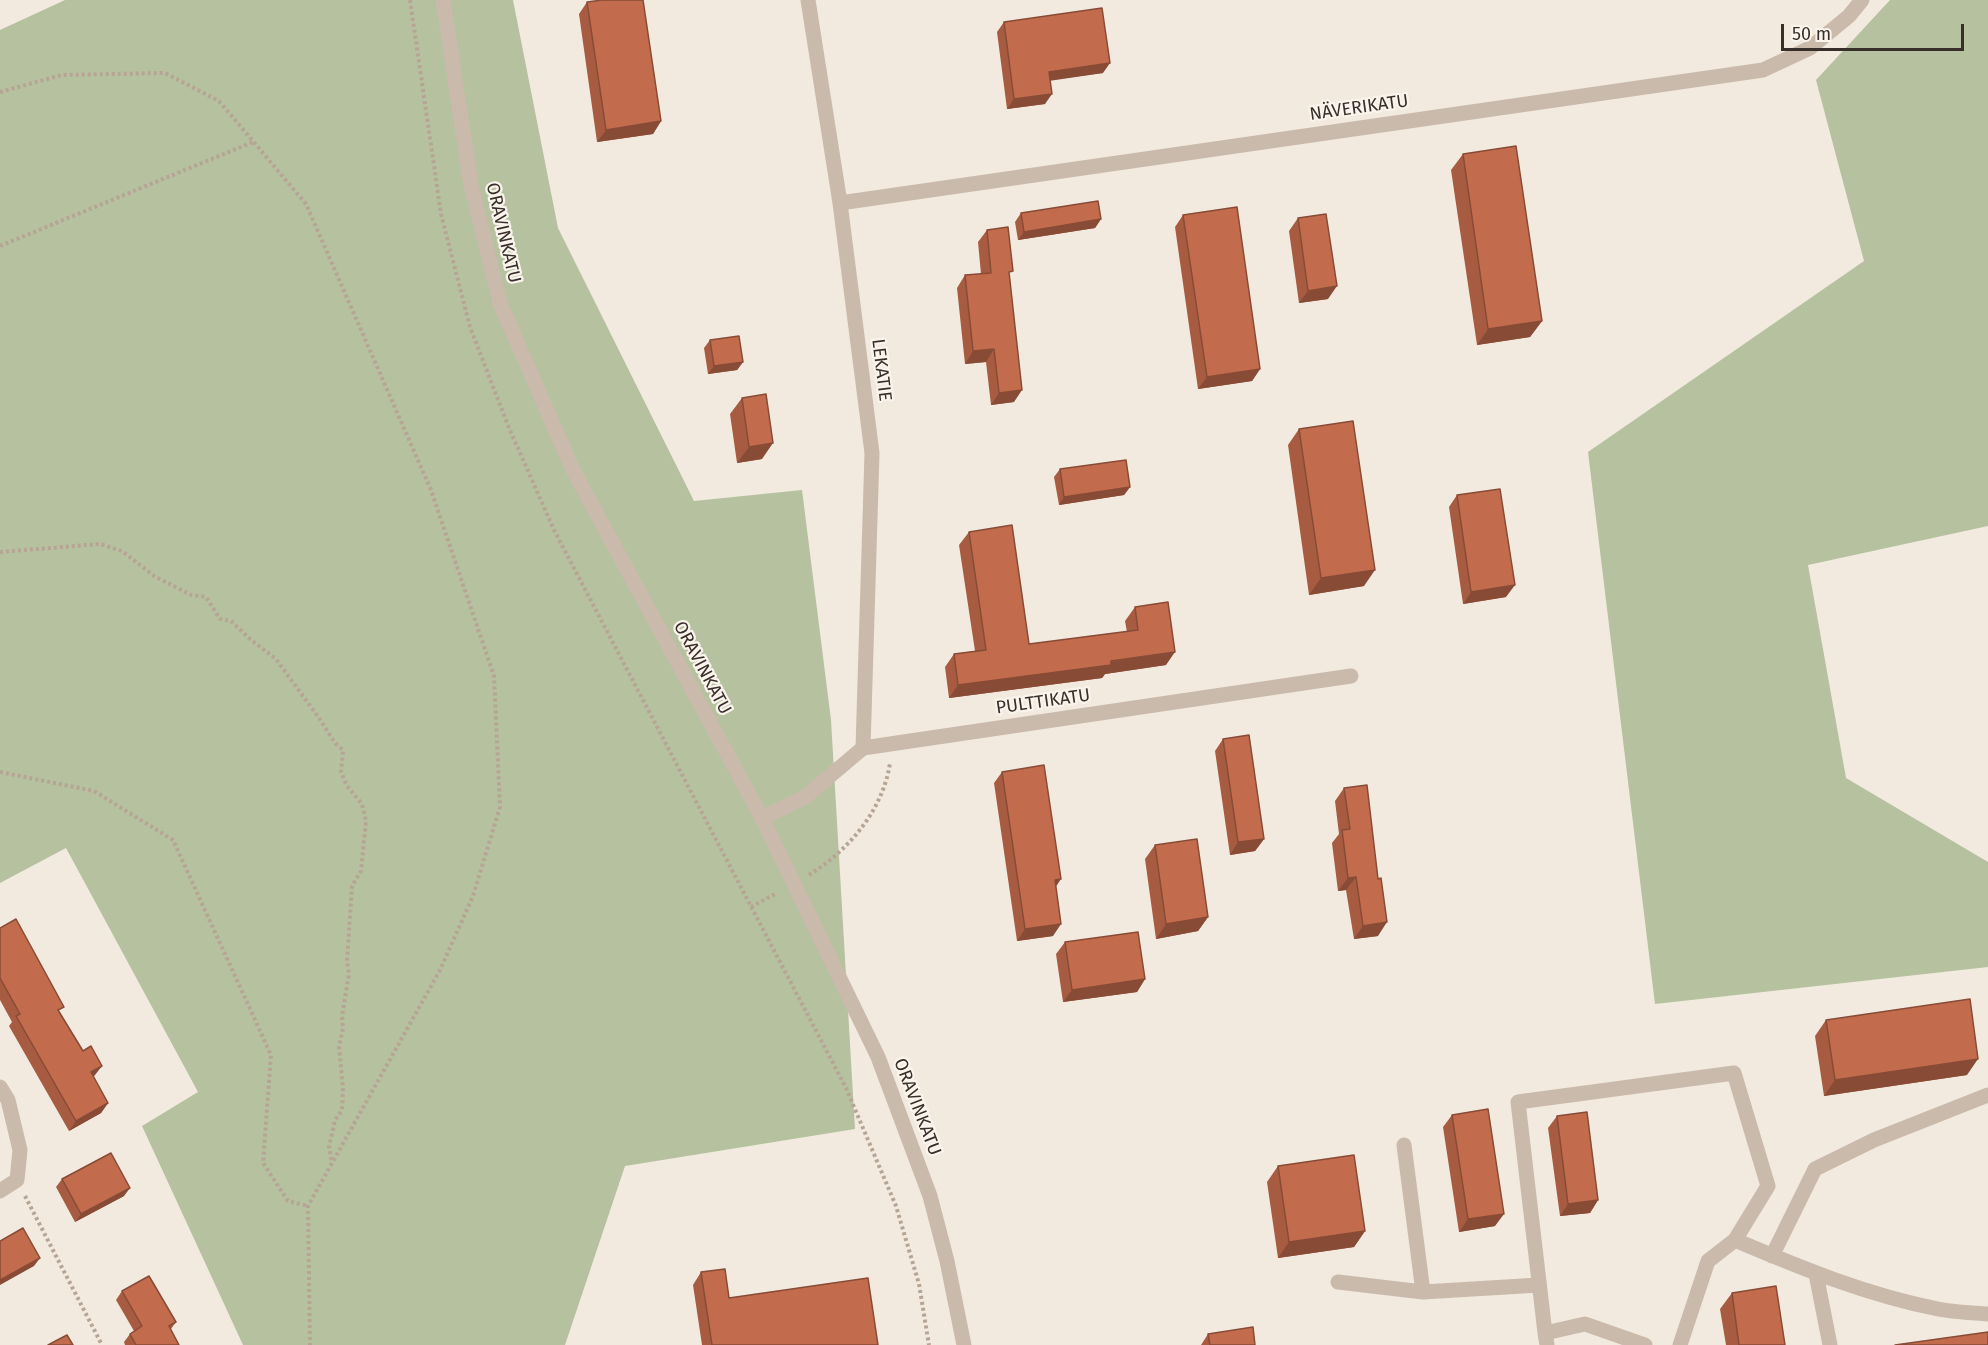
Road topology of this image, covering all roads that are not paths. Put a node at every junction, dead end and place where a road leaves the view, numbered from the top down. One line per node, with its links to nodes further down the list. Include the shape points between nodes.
1 (443, 0): 7 (street, ORAVINKATU, via 471,185 500,303 573,470)
2 (808, 0): 4 (street, LEKATIE)
3 (1862, 0): 4 (street, NÄVERIKATU, via 1810,48 1762,70)
4 (840, 203): 6 (street, LEKATIE, via 872,453)
5 (1351, 676): 6 (street, PULTTIKATU)
6 (863, 748): 7 (street, via 805,797)
7 (762, 818): 20 (street, ORAVINKATU, via 878,1058 930,1196)
8 (0, 1087): 11 (street, via 8,1100 20,1150 17,1180)
9 (1988, 1095): 13 (street, via 1874,1140 1815,1169)
10 (1404, 1145): 17 (street)
11 (0, 1191)
12 (1734, 1240): 13 (street); 16 (street, via 1768,1186 1734,1072 1518,1102); 22 (street, via 1708,1261)
13 (1772, 1256): 14 (street)
14 (1816, 1274): 18 (street, via 1938,1309); 23 (street)
15 (1338, 1282): 17 (street)
16 (1539, 1285): 17 (street); 19 (street)
17 (1423, 1292)
18 (1988, 1314)
19 (1546, 1339): 21 (street, via 1585,1324)
20 (964, 1345)
21 (1645, 1345)
22 (1680, 1345)
23 (1830, 1345)

